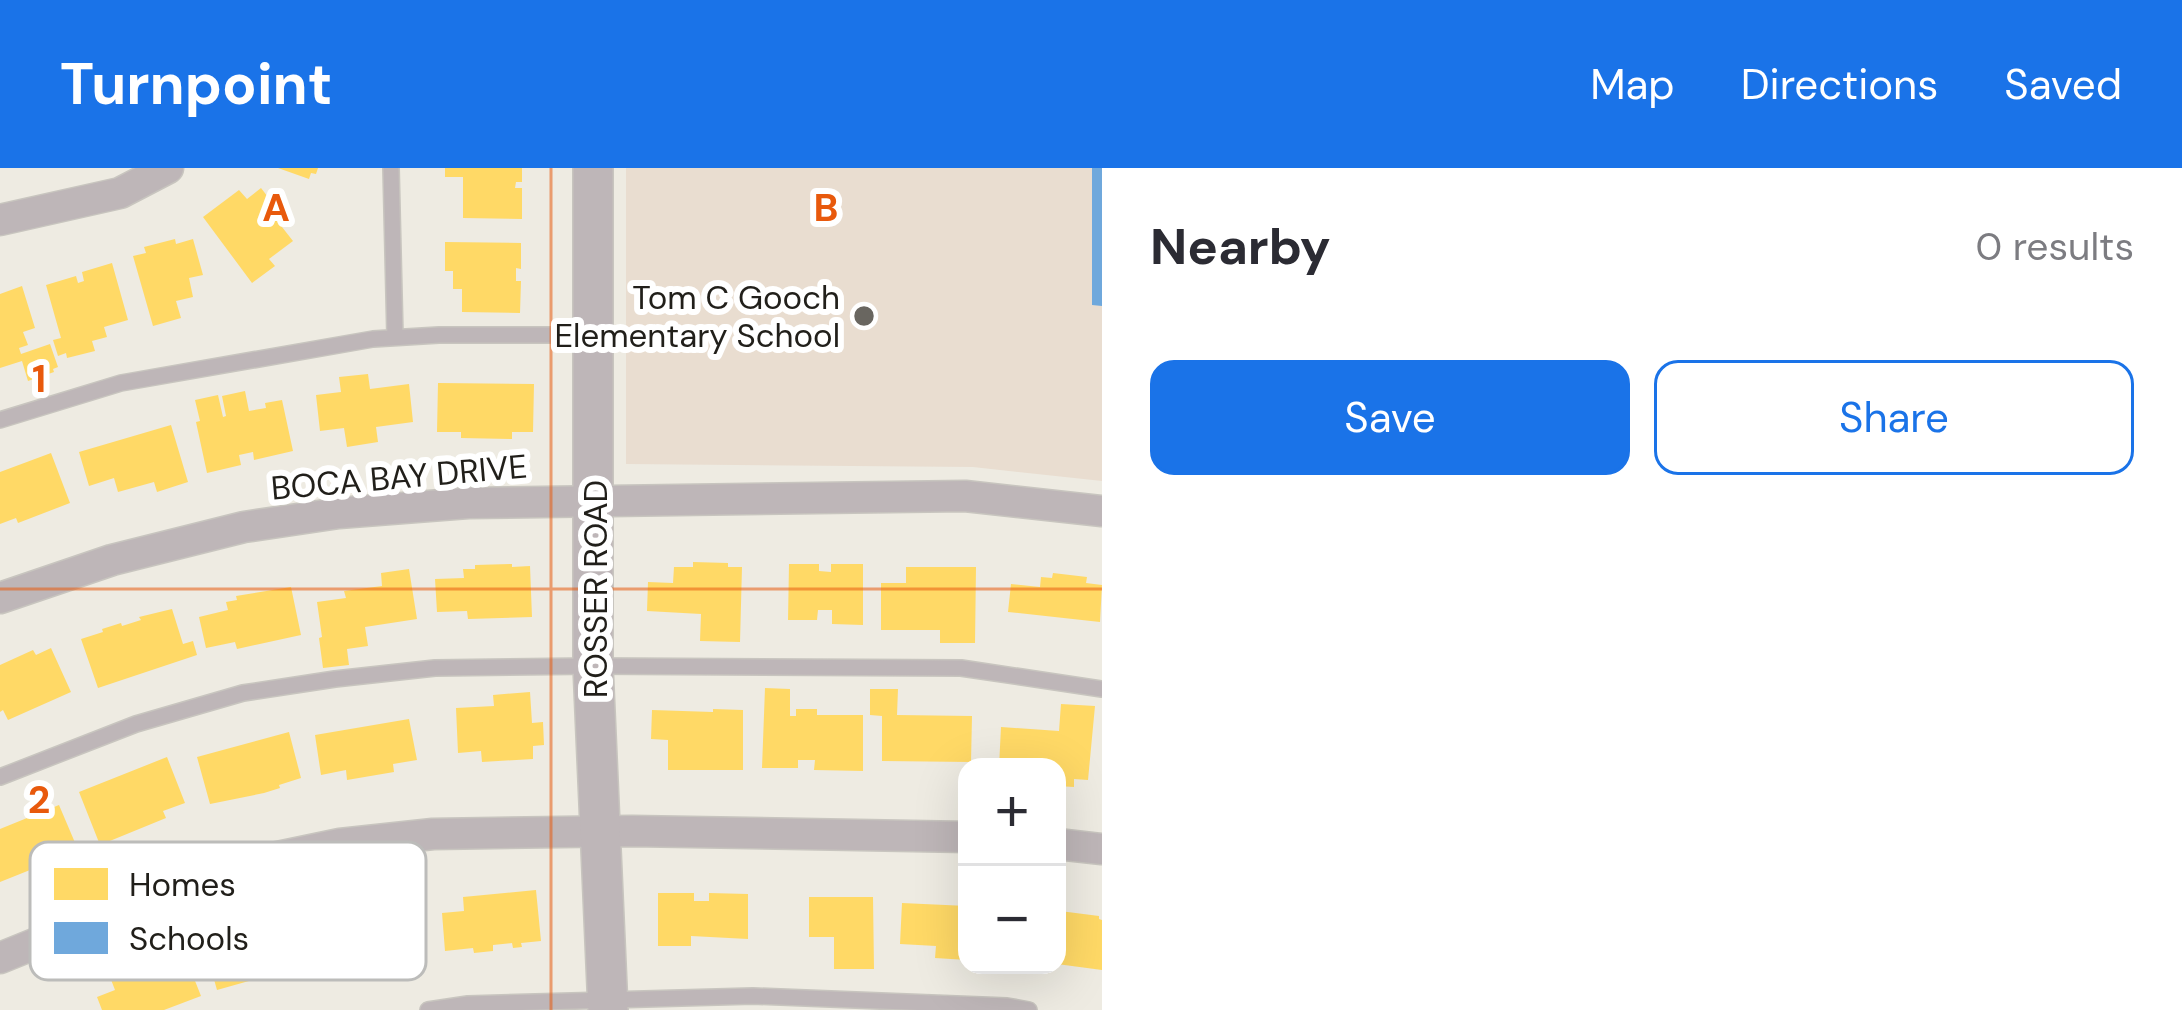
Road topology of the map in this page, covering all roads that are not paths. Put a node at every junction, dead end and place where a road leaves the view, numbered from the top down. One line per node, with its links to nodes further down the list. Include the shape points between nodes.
1 (168, 168): 4 (street, via 120,194)
2 (391, 168): 6 (lane)
3 (593, 168): 5 (street, ROSSER ROAD)
4 (0, 220)
5 (593, 334): 6 (lane); 8 (street, ROSSER ROAD)
6 (395, 338): 7 (lane, via 122,383)
7 (0, 420)
8 (594, 500): 9 (street, BOCA BAY DRIVE, via 964,496); 10 (street, BOCA BAY DRIVE, via 447,505 244,527); 11 (street, ROSSER ROAD)
9 (1102, 511)
10 (0, 598)
11 (593, 665): 12 (lane, via 961,668); 13 (lane, via 435,668 243,693); 14 (street, ROSSER ROAD)
12 (1102, 689)
13 (0, 777)
14 (600, 831): 15 (street); 16 (street); 21 (street, ROSSER ROAD)
15 (958, 837)
16 (359, 842)
17 (1066, 845): 18 (street)
18 (1102, 849)
19 (30, 946): 20 (street)
20 (0, 958)
21 (607, 1004): 22 (lane); 23 (lane, via 753,996)
22 (428, 1010)
23 (1029, 1010)

